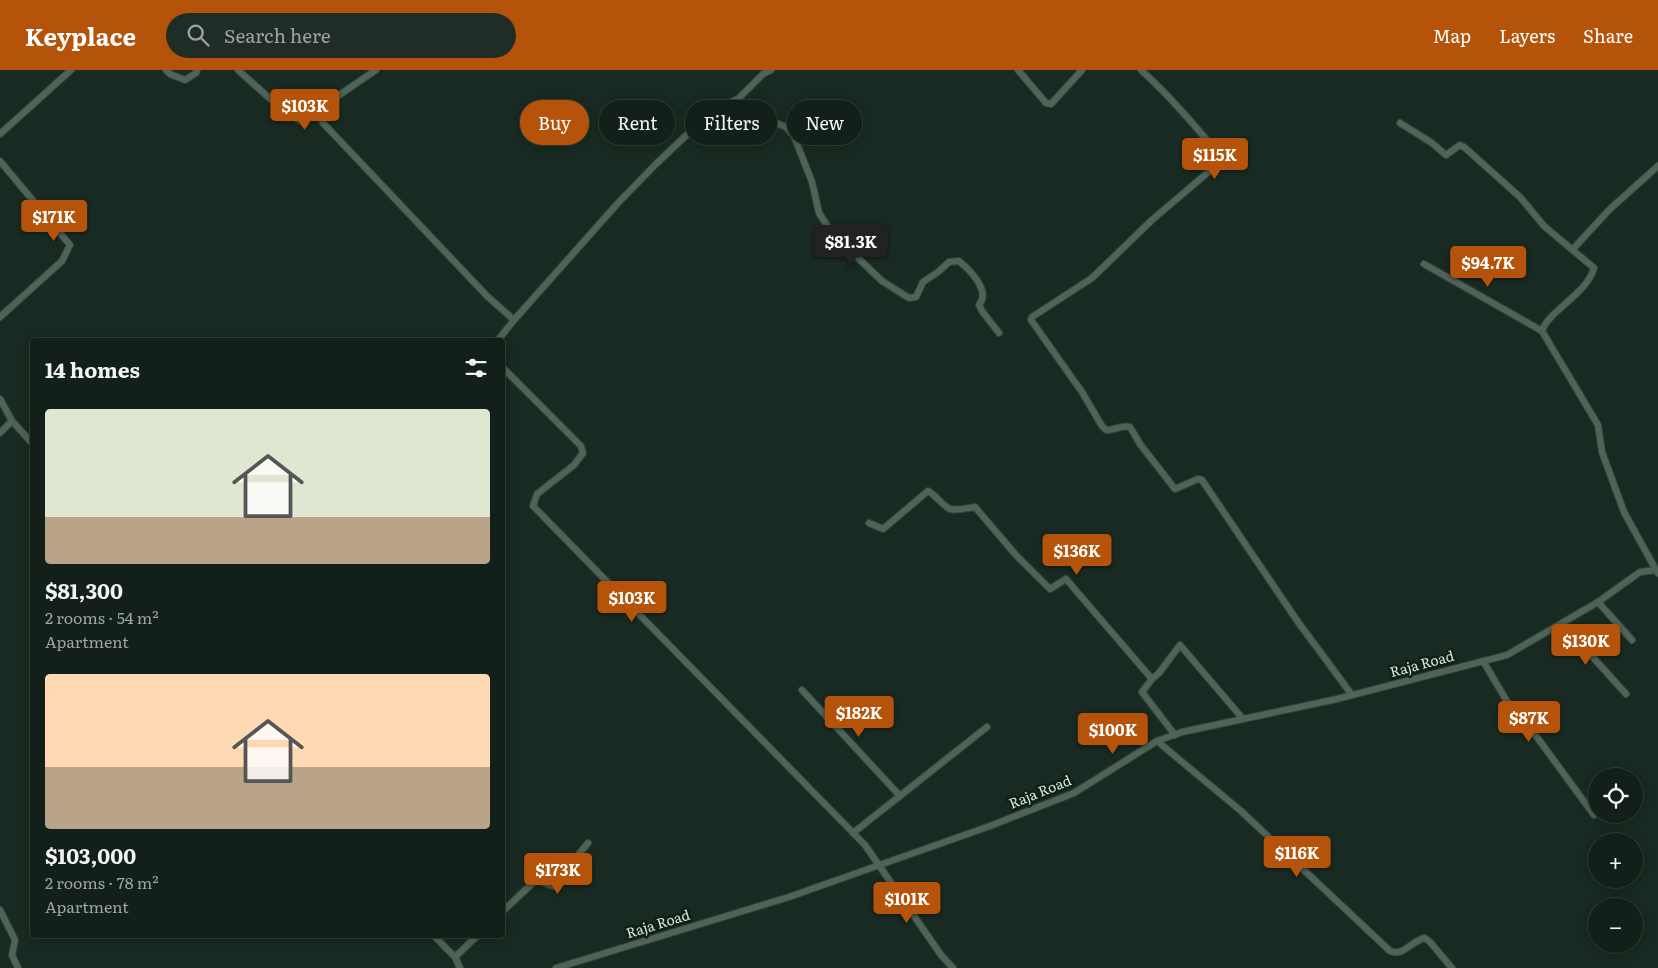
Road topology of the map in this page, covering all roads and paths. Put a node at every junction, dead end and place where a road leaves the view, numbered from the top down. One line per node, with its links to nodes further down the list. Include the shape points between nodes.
1 (71, 70): 15 (street)
2 (166, 70): 3 (street, via 185,80)
3 (197, 70)
4 (238, 70): 12 (street, via 293,117 301,121)
5 (376, 70): 12 (street)
6 (772, 70): 10 (street)
7 (1018, 70): 8 (street, via 1046,103 1052,104)
8 (1082, 70)
9 (1141, 70): 40 (street, via 1219,154 1219,163 1152,220 1092,278 1031,320 1106,430 1130,427 1175,488 1202,480 1298,622)
10 (761, 72): 11 (street)
11 (736, 100)
12 (317, 110): 22 (street, via 323,123 487,296)
13 (777, 123): 24 (street, via 794,136 820,213 832,234 882,281 909,298 916,297 923,282 949,262 959,261 978,283 983,293 983,301 979,305)
14 (1400, 123): 19 (street, via 1432,142 1446,155 1460,145 1464,147 1520,197 1544,226)
15 (0, 134)
16 (685, 136): 22 (street, via 612,209)
17 (0, 161): 21 (street, via 70,245 62,261)
18 (1658, 166): 19 (street)
19 (1573, 249): 23 (street, via 1594,268 1592,277 1544,324)
20 (1424, 264): 23 (street)
21 (0, 317)
22 (514, 320): 25 (street)
23 (1542, 331): 32 (street, via 1598,425 1602,452 1624,512)
24 (999, 333)
25 (500, 338)
26 (505, 370): 47 (street, via 581,446 583,453 574,465 537,494 533,506)
27 (0, 399): 28 (street)
28 (12, 421): 29 (street); 30 (street)
29 (0, 433)
30 (30, 441)
31 (869, 523): 37 (street, via 883,529 928,491 948,508 975,507 1010,549 1050,589 1066,579)
32 (1657, 572): 33 (street, Raja Road, via 1640,572)
33 (1598, 602): 34 (street, Raja Road); 35 (street)
34 (1563, 624): 36 (street, Raja Road, via 1507,655); 39 (street)
35 (1632, 640)
36 (1483, 661): 40 (street, Raja Road); 46 (street, via 1514,713 1520,714)
37 (1152, 679): 41 (street, via 1180,645); 43 (street, via 1142,692)
38 (802, 690): 45 (street)
39 (1626, 694)
40 (1352, 695): 41 (street, Raja Road)
41 (1244, 719): 43 (street, Raja Road)
42 (987, 727): 45 (street)
43 (1175, 735): 44 (street, Raja Road)
44 (1157, 741): 49 (street, Raja Road, via 1074,793); 59 (street, via 1241,812 1390,951 1400,952 1425,938)
45 (900, 796): 47 (street)
46 (1588, 807)
47 (853, 833): 49 (street)
48 (588, 843): 50 (street, via 552,886 536,880)
49 (880, 864): 57 (street, Raja Road, via 789,897); 58 (street)
50 (505, 909)
51 (0, 910): 55 (street, via 15,940 12,955)
52 (436, 938): 54 (street)
53 (475, 938): 54 (street)
54 (455, 957): 56 (street)
55 (18, 968)
56 (460, 968)
57 (556, 968)
58 (953, 968)
59 (1452, 968)

